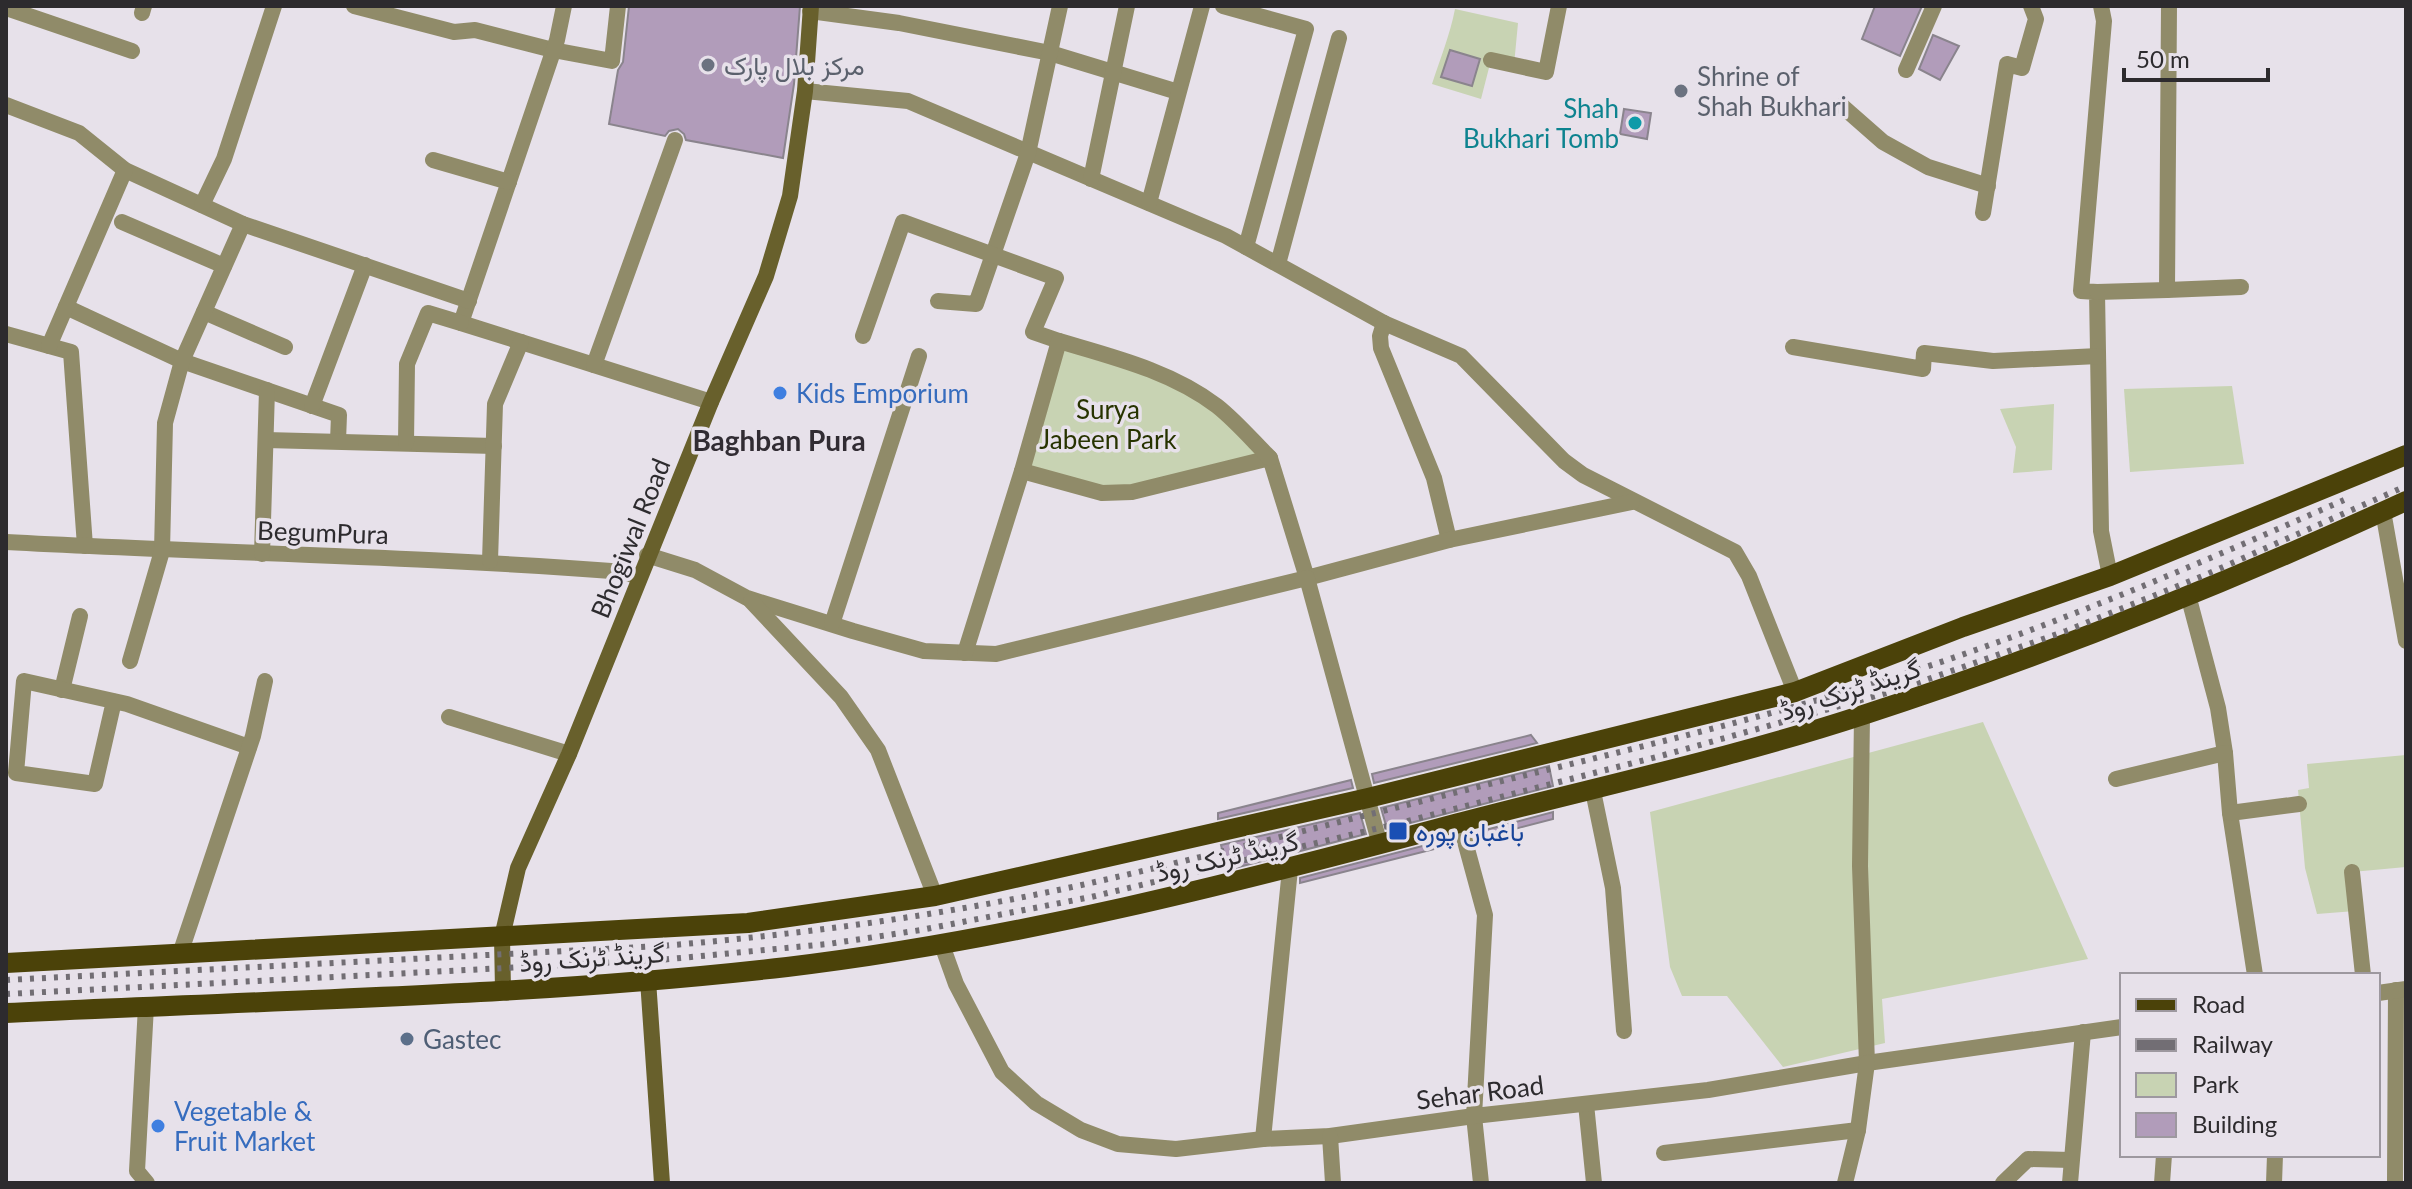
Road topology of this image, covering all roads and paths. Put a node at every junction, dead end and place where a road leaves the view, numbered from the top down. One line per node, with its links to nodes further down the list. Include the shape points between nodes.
1 (274, 6): 36 (street, via 224,159)
2 (354, 6): 18 (street)
3 (564, 6): 18 (street)
4 (618, 6): 18 (street, via 612,61)
5 (1060, 6): 20 (street)
6 (1127, 6): 23 (street)
7 (1202, 6): 25 (street)
8 (1223, 6): 16 (street)
9 (1559, 6): 21 (street, via 1546,72)
10 (1934, 6): 22 (street)
11 (2031, 6): 34 (street, via 2036,19 2022,68 2007,64)
12 (2101, 6): 47 (street, via 2104,21 2081,291)
13 (2169, 6): 46 (street)
14 (6, 8): 19 (street)
15 (811, 8): 20 (street); 24 (main road, Bhogiwal Road)
16 (1252, 10): 40 (street, via 1306,29)
17 (1339, 38): 42 (street)
18 (553, 50): 33 (street)
19 (132, 51)
20 (1050, 53): 23 (street); 29 (street)
21 (1491, 60)
22 (1906, 70)
23 (1113, 72): 25 (street); 32 (street)
24 (805, 91): 29 (street, via 908,101); 66 (main road, Bhogiwal Road, via 790,196 766,276)
25 (1178, 92): 35 (street)
26 (6, 105): 31 (street, via 79,133)
27 (1842, 106): 34 (street, via 1905,155)
28 (675, 140): 64 (street)
29 (1028, 153): 32 (street); 41 (street)
30 (433, 160): 33 (street)
31 (125, 170): 36 (street); 50 (street)
32 (1091, 179): 35 (street)
33 (509, 182): 48 (street)
34 (1988, 186): 37 (street)
35 (1149, 203): 40 (street)
36 (202, 205): 39 (street)
37 (1983, 213)
38 (122, 222): 44 (street)
39 (243, 224): 43 (street); 44 (street)
40 (1246, 247): 42 (street)
41 (993, 255): 49 (street, via 976,304); 55 (street, via 903,222); 56 (street, via 1056,278 1033,332)
42 (1278, 264): 53 (street)
43 (365, 265): 48 (street); 67 (street)
44 (224, 266): 51 (street)
45 (2241, 287): 46 (street)
46 (2167, 290): 47 (street)
47 (2097, 292): 62 (street)
48 (469, 301): 52 (street)
49 (938, 301)
50 (66, 307): 58 (street); 63 (street)
51 (204, 312): 59 (street); 63 (street)
52 (461, 323): 57 (street); 70 (street, via 428,313 407,364)
53 (1384, 323): 76 (street, via 1461,356 1564,461); 78 (street, via 1381,348 1434,478)
54 (6, 334): 58 (street)
55 (863, 336)
56 (1059, 341): 73 (street, via 1147,367 1188,389 1217,406); 74 (street)
57 (521, 342): 64 (street); 71 (street, via 495,404)
58 (49, 346): 80 (street, via 71,352)
59 (285, 347)
60 (1793, 347): 62 (street, via 1923,369 1924,353 1993,361)
61 (919, 356): 91 (street)
62 (2098, 356): 85 (street, via 2101,531)
63 (182, 361): 65 (street); 81 (street, via 165,423)
64 (594, 365): 66 (street)
65 (267, 390): 67 (street); 68 (street)
66 (711, 402): 83 (main road, Bhogiwal Road)
67 (312, 406): 69 (street, via 339,415)
68 (266, 440): 69 (street); 82 (street)
69 (338, 441): 70 (street)
70 (406, 443): 71 (street)
71 (494, 446): 84 (street)
72 (2406, 455): 85 (main road, گرینڈ ٹرنک روڈ)
73 (1270, 458): 74 (street, via 1132,492 1102,493); 87 (street)
74 (1022, 471): 93 (street)
75 (2406, 501): 77 (main road, گرینڈ ٹرنک روڈ)
76 (1632, 502): 78 (street); 97 (street, via 1735,552)
77 (2383, 511): 88 (main road, گرینڈ ٹرنک روڈ); 92 (street)
78 (1449, 540): 87 (street)
79 (6, 542): 80 (street, BegumPura)
80 (85, 546): 81 (street, BegumPura)
81 (162, 551): 82 (street, BegumPura); 94 (street)
82 (262, 554): 84 (street, BegumPura)
83 (647, 555): 86 (main road, Bhogiwal Road); 89 (street, via 695,570)
84 (490, 561): 86 (street, BegumPura)
85 (2110, 576): 97 (main road, گرینڈ ٹرنک روڈ)
86 (638, 577): 103 (main road, Bhogiwal Road)
87 (1307, 578): 93 (street, via 996,654); 106 (street)
88 (2188, 595): 99 (main road, گرینڈ ٹرنک روڈ); 102 (street)
89 (747, 598): 91 (street); 113 (street, via 841,697 878,750)
90 (80, 616): 96 (street)
91 (832, 624): 93 (street, via 924,651)
92 (2406, 641)
93 (965, 653)
94 (130, 661)
95 (265, 681): 101 (street)
96 (62, 690): 98 (street); 98 (street, via 24,681 16,773 95,784)
97 (1795, 692): 106 (main road, گرینڈ ٹرنک روڈ)
98 (114, 701): 101 (street)
99 (1862, 716): 105 (main road, گرینڈ ٹرنک روڈ); 129 (street, via 1860,866)
100 (449, 717): 103 (street)
101 (249, 747): 116 (street)
102 (2225, 753): 104 (street); 108 (street)
103 (569, 754): 114 (main road, Bhogiwal Road, via 518,868)
104 (2116, 779)
105 (1593, 791): 109 (main road, گرینڈ ٹرنک روڈ); 127 (street, via 1613,888)
106 (1368, 798): 110 (street); 113 (main road, گرینڈ ٹرنک روڈ)
107 (2299, 804): 108 (street)
108 (2230, 813): 118 (street)
109 (1460, 823): 110 (main road, گرینڈ ٹرنک روڈ); 131 (street, via 1485,915)
110 (1380, 845): 111 (main road, گرینڈ ٹرنک روڈ)
111 (1290, 869): 115 (main road, گرینڈ ٹرنک روڈ); 134 (street)
112 (2352, 872): 119 (street)
113 (935, 896): 114 (main road, گرینڈ ٹرنک روڈ, via 748,923)
114 (502, 937): 116 (main road, گرینڈ ٹرنک روڈ); 121 (main road, Bhogiwal Road)
115 (942, 945): 120 (main road, گرینڈ ٹرنک روڈ); 134 (street, Sehar Road, via 956,984 1002,1072 1047,1110 1118,1144 1176,1149)
116 (180, 954): 117 (main road, گرینڈ ٹرنک روڈ)
117 (6, 963)
118 (2255, 973)
119 (2363, 973)
120 (648, 980): 121 (main road, گرینڈ ٹرنک روڈ); 141 (main road)
121 (503, 990): 124 (main road, گرینڈ ٹرنک روڈ)
122 (2401, 990): 123 (street); 139 (street)
123 (2380, 993)
124 (146, 1006): 125 (main road, گرینڈ ٹرنک روڈ); 140 (street, via 137,1171)
125 (6, 1013)
126 (2120, 1027): 128 (street, Sehar Road)
127 (1624, 1031)
128 (2083, 1032): 129 (street, Sehar Road); 138 (street)
129 (1867, 1063): 130 (street, Sehar Road); 132 (street)
130 (1586, 1104): 131 (street, Sehar Road); 144 (street)
131 (1474, 1116): 133 (street, Sehar Road); 143 (street)
132 (1858, 1130): 135 (street); 145 (street)
133 (1330, 1136): 134 (street, Sehar Road); 142 (street)
134 (1263, 1139)
135 (1664, 1153)
136 (2164, 1157): 148 (street)
137 (2275, 1157): 149 (street)
138 (2071, 1160): 146 (street, via 2028,1159); 147 (street)
139 (2398, 1172)
140 (147, 1183)
141 (662, 1183)
142 (1333, 1183)
143 (1481, 1183)
144 (1594, 1183)
145 (1845, 1183)
146 (2003, 1183)
147 (2070, 1183)
148 (2162, 1183)
149 (2274, 1183)

